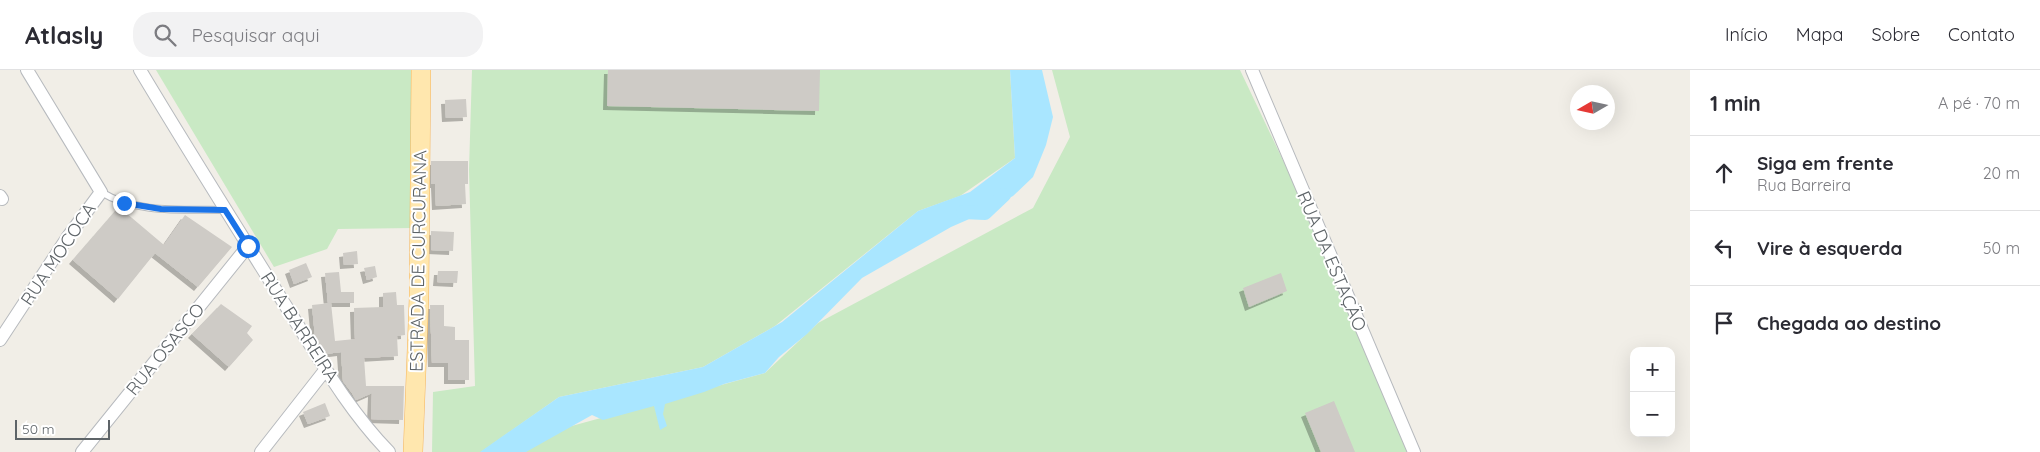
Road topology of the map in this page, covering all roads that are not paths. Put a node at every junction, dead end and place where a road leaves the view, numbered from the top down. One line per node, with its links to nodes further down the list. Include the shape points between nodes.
1 (27, 70): 5 (street)
2 (140, 70): 6 (street, RUA BARREIRA)
3 (421, 70): 13 (main road, ESTRADA DE CURCURANA, via 419,297)
4 (1252, 70): 14 (street, RUA DA ESTAÇÃO)
5 (100, 192): 6 (lane, via 124,203 161,209); 8 (street, RUA MOCOCA)
6 (225, 210): 7 (street, RUA BARREIRA)
7 (248, 246): 9 (street, RUA BARREIRA); 10 (street, RUA OSASCO)
8 (0, 340)
9 (326, 369): 11 (street); 12 (street, RUA BARREIRA)
10 (82, 452)
11 (261, 452)
12 (389, 452)
13 (413, 452)
14 (1414, 452)

